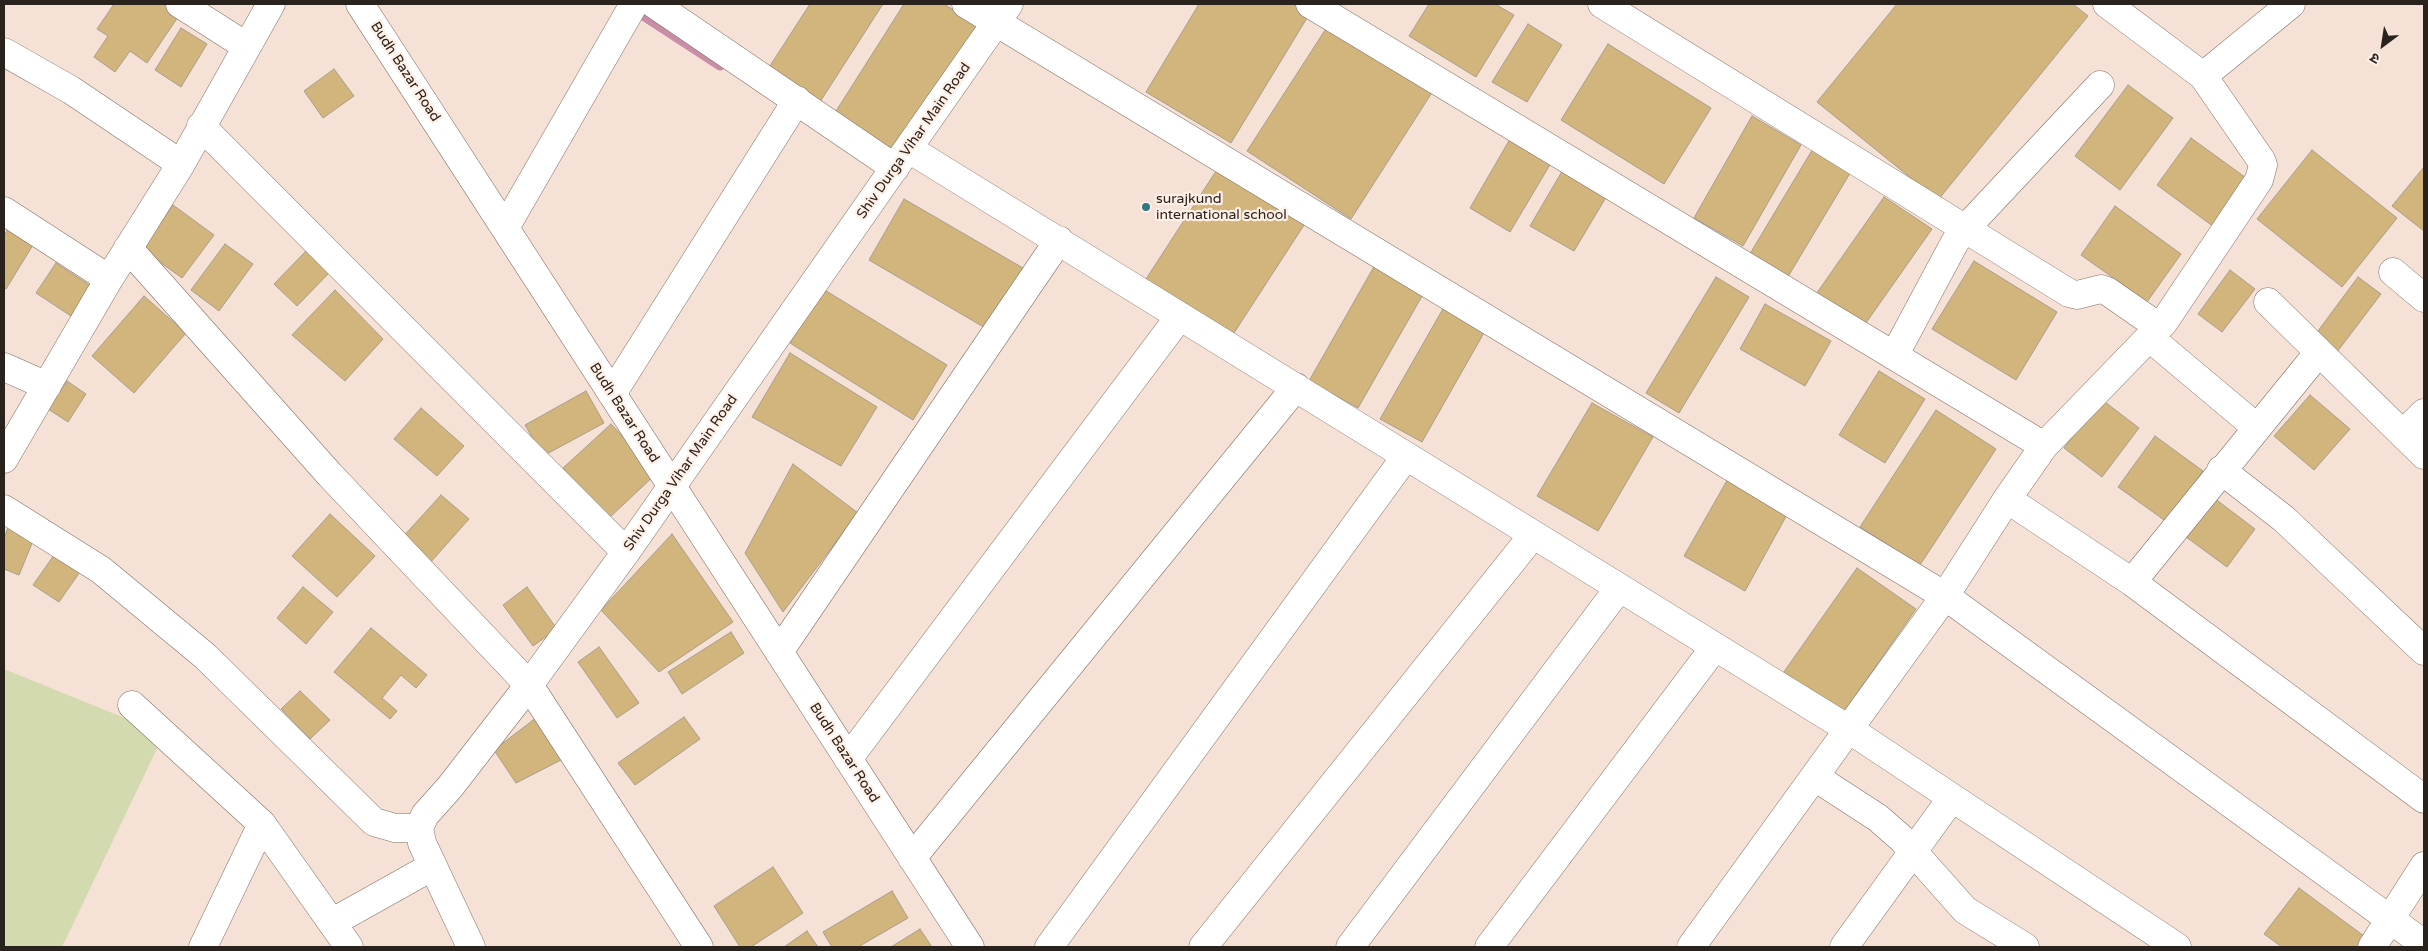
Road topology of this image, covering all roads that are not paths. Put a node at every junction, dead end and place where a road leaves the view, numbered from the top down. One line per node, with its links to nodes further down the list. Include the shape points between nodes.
1 (180, 4): 12 (street)
2 (271, 4): 12 (street)
3 (654, 4): 16 (street)
4 (966, 4): 10 (street)
5 (1310, 4): 32 (street)
6 (2107, 4): 14 (street)
7 (2291, 4): 14 (street)
8 (1611, 6): 22 (street)
9 (368, 8): 21 (street, Budh Bazar Road)
10 (1003, 13): 18 (street, Shiv Durga Vihar Main Road); 52 (street)
11 (628, 14): 21 (street)
12 (246, 46): 17 (street)
13 (4, 52): 19 (street, via 71,90)
14 (2204, 76): 30 (street, via 2261,160 2262,173)
15 (2100, 85): 22 (street)
16 (796, 102): 18 (street); 36 (street)
17 (201, 126): 19 (street); 49 (street)
18 (902, 158): 23 (street); 45 (street, Shiv Durga Vihar Main Road)
19 (181, 164): 24 (street)
20 (4, 211): 26 (street)
21 (505, 228): 36 (street, Budh Bazar Road)
22 (1965, 229): 30 (street, via 2069,293 2077,295 2101,288 2108,291); 32 (street)
23 (1058, 240): 29 (street); 55 (street)
24 (128, 248): 26 (street); 56 (street, via 330,474)
25 (2393, 272): 27 (street)
26 (109, 278): 34 (street)
27 (2424, 298)
28 (2268, 302): 31 (street)
29 (1180, 316): 35 (street); 59 (street)
30 (2154, 332): 38 (street); 40 (street)
31 (2319, 352): 38 (street); 39 (street)
32 (1894, 356): 40 (street)
33 (4, 367): 34 (street)
34 (47, 386): 43 (street)
35 (1296, 388): 42 (street); 66 (street)
36 (612, 394): 45 (street, Budh Bazar Road)
37 (2424, 413): 39 (street)
38 (2256, 427): 44 (street)
39 (2402, 434): 41 (street)
40 (2044, 446): 46 (street)
41 (2424, 455)
42 (1406, 456): 48 (street); 78 (street)
43 (4, 459)
44 (2221, 470): 50 (street); 54 (street, via 2284,519)
45 (671, 486): 49 (street, Shiv Durga Vihar Main Road); 55 (street, Budh Bazar Road)
46 (2007, 498): 50 (street); 52 (street)
47 (4, 509): 64 (street, via 100,570 204,656 374,822 395,828)
48 (1533, 535): 51 (street); 79 (street)
49 (626, 552): 56 (street, Shiv Durga Vihar Main Road)
50 (2132, 582): 62 (street)
51 (1619, 588): 53 (street); 80 (street)
52 (1945, 596): 58 (street); 69 (street)
53 (1714, 648): 58 (street); 81 (street)
54 (2424, 651)
55 (779, 652): 59 (street, Budh Bazar Road)
56 (529, 685): 64 (street, Shiv Durga Vihar Main Road, via 425,815); 76 (street)
57 (132, 706): 63 (street)
58 (1850, 730): 60 (street); 61 (street)
59 (848, 759): 66 (street, Budh Bazar Road)
60 (1815, 777): 65 (street, via 1878,818); 82 (street)
61 (1951, 799): 65 (street); 84 (street)
62 (2424, 799)
63 (262, 824): 70 (street); 73 (street)
64 (419, 828): 67 (street)
65 (1913, 851): 72 (street, via 1965,910); 83 (street)
66 (912, 858): 77 (street, Budh Bazar Road)
67 (433, 866): 70 (street); 75 (street)
68 (2424, 866): 69 (street)
69 (2391, 920): 71 (street); 85 (street)
70 (333, 922): 74 (street)
71 (2424, 944)
72 (2016, 945)
73 (203, 947)
74 (349, 947)
75 (471, 947)
76 (699, 947)
77 (970, 947)
78 (1049, 947)
79 (1203, 947)
80 (1350, 947)
81 (1489, 947)
82 (1691, 947)
83 (1844, 947)
84 (2177, 947)
85 (2372, 947)

